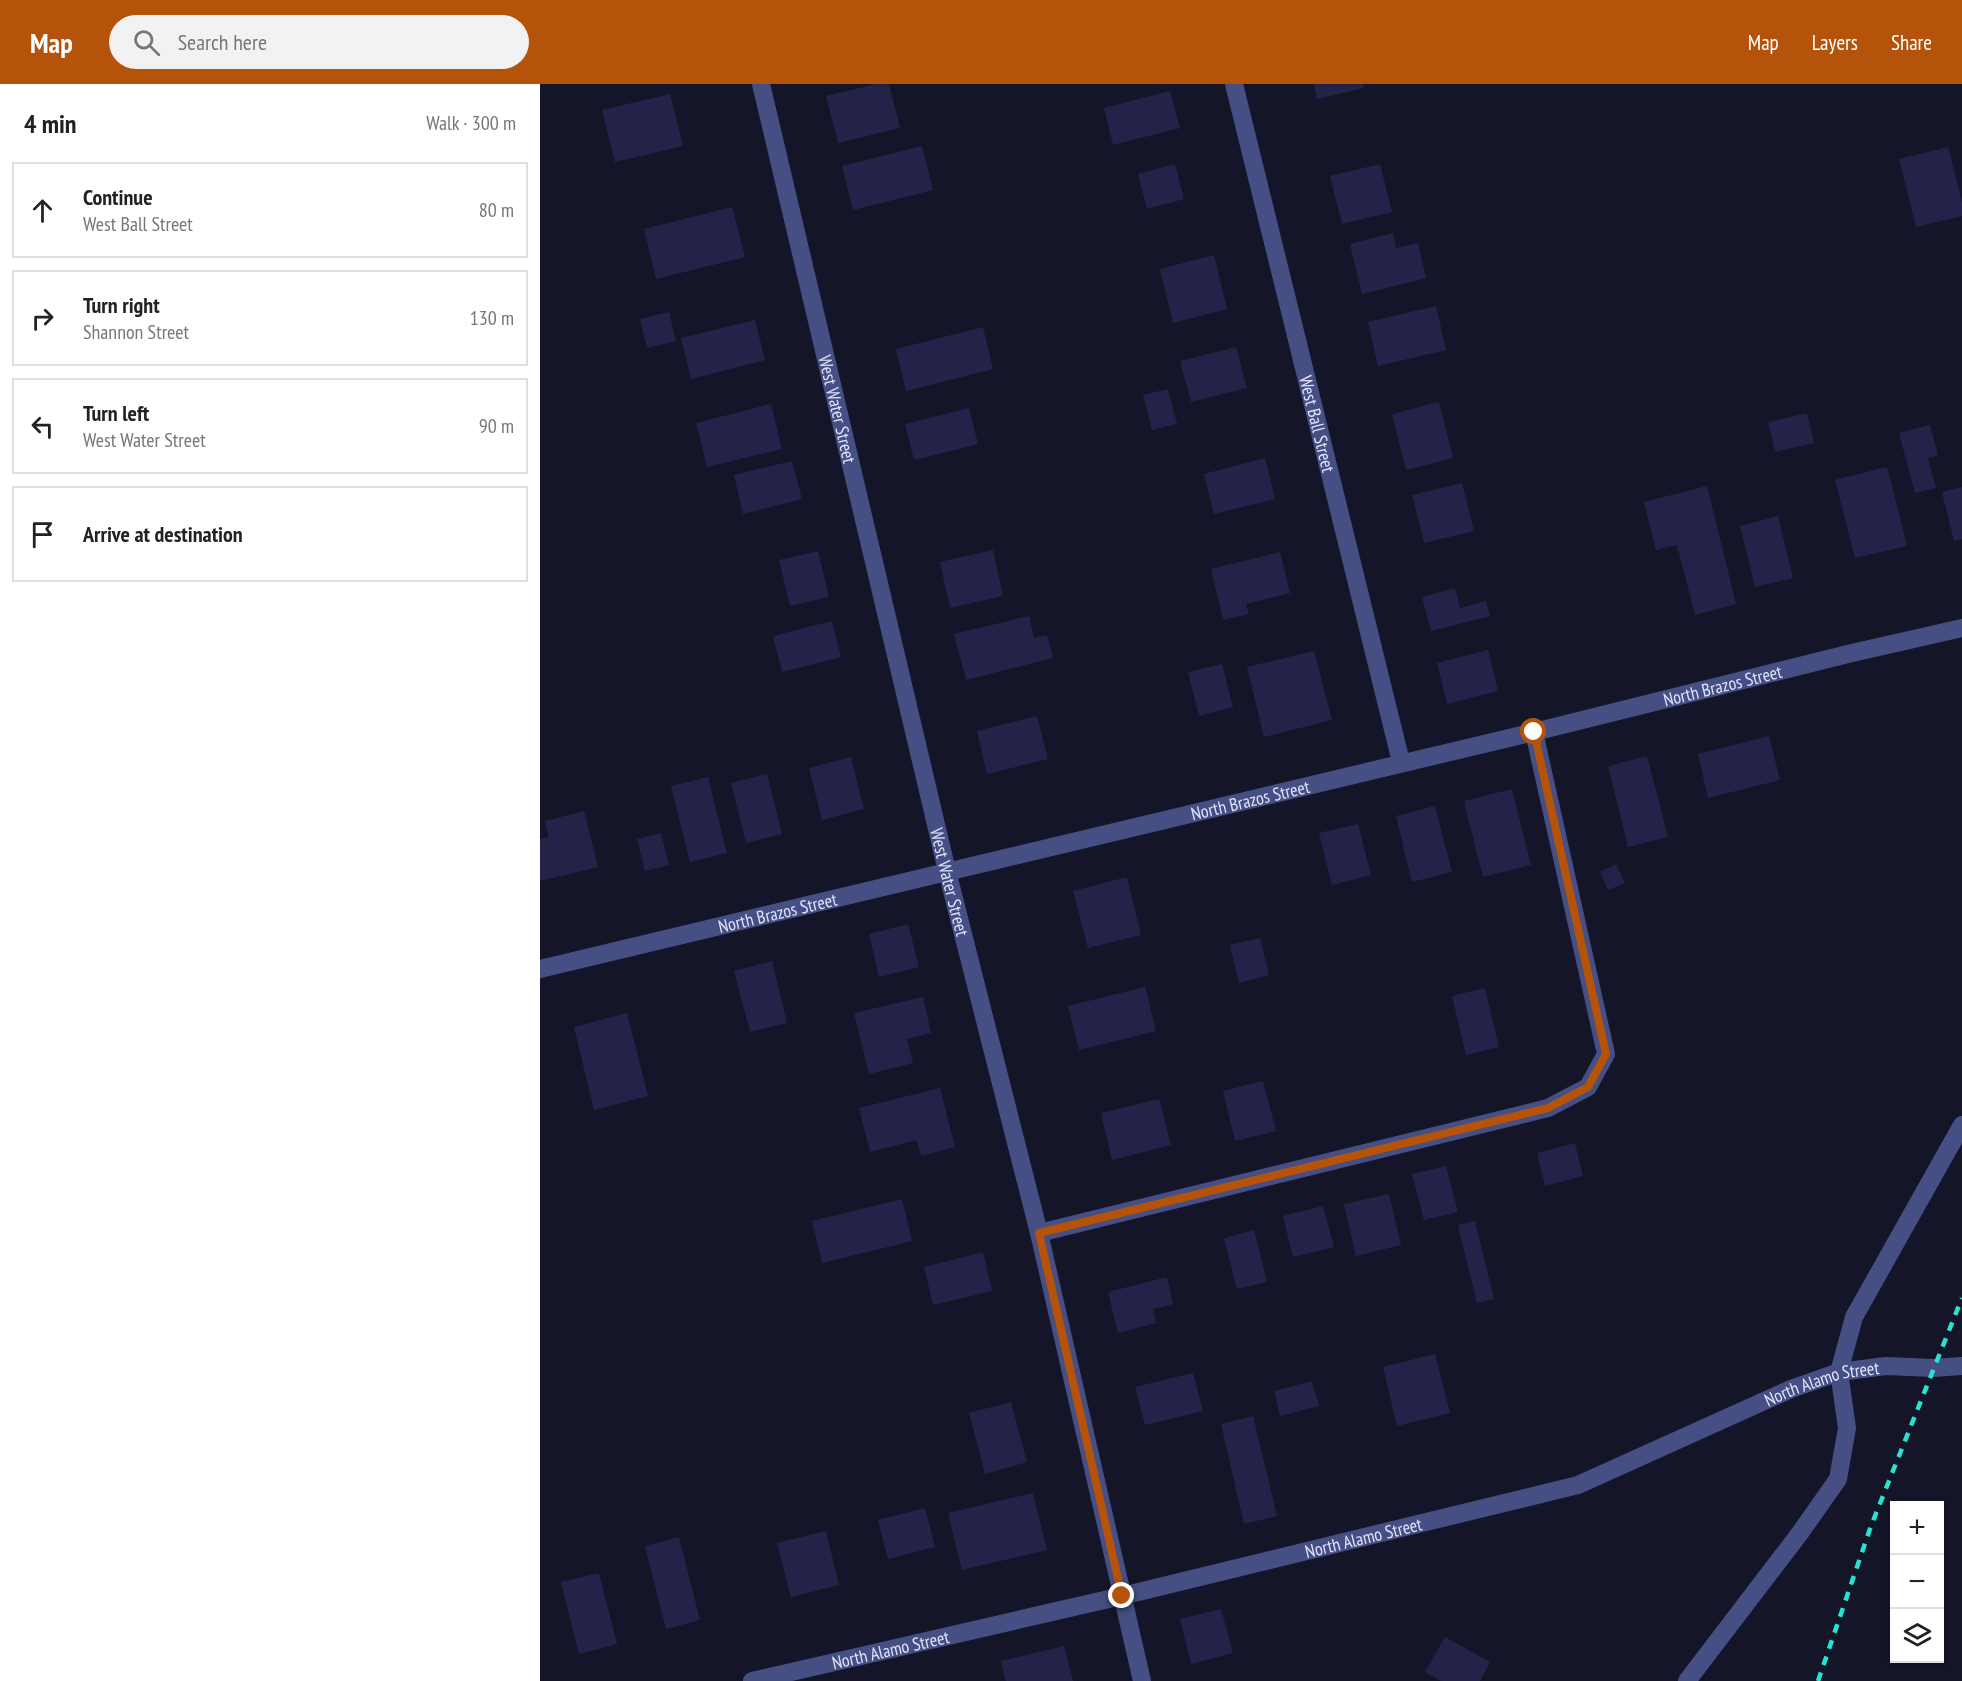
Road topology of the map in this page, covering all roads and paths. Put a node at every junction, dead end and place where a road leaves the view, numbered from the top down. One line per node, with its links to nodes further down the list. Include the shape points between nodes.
1 (761, 84): 6 (street, West Water Street)
2 (1234, 84): 5 (street, West Ball Street)
3 (1962, 628): 4 (street, North Brazos Street)
4 (1534, 732): 5 (street, North Brazos Street); 9 (street, via 1606,1054 1588,1087 1548,1108)
5 (1401, 762): 6 (street, North Brazos Street)
6 (947, 871): 7 (street, North Brazos Street); 9 (street, West Water Street)
7 (540, 969)
8 (1962, 1125): 11 (street, via 1854,1317)
9 (1039, 1233): 12 (street, West Water Street)
10 (1962, 1366): 11 (street, North Alamo Street, via 1886,1366)
11 (1839, 1372): 12 (street, North Alamo Street, via 1791,1389 1578,1485); 15 (street, via 1847,1428 1838,1479)
12 (1122, 1596): 13 (street, North Alamo Street); 14 (street, West Water Street)
13 (752, 1681)
14 (1142, 1681)
15 (1687, 1681)

